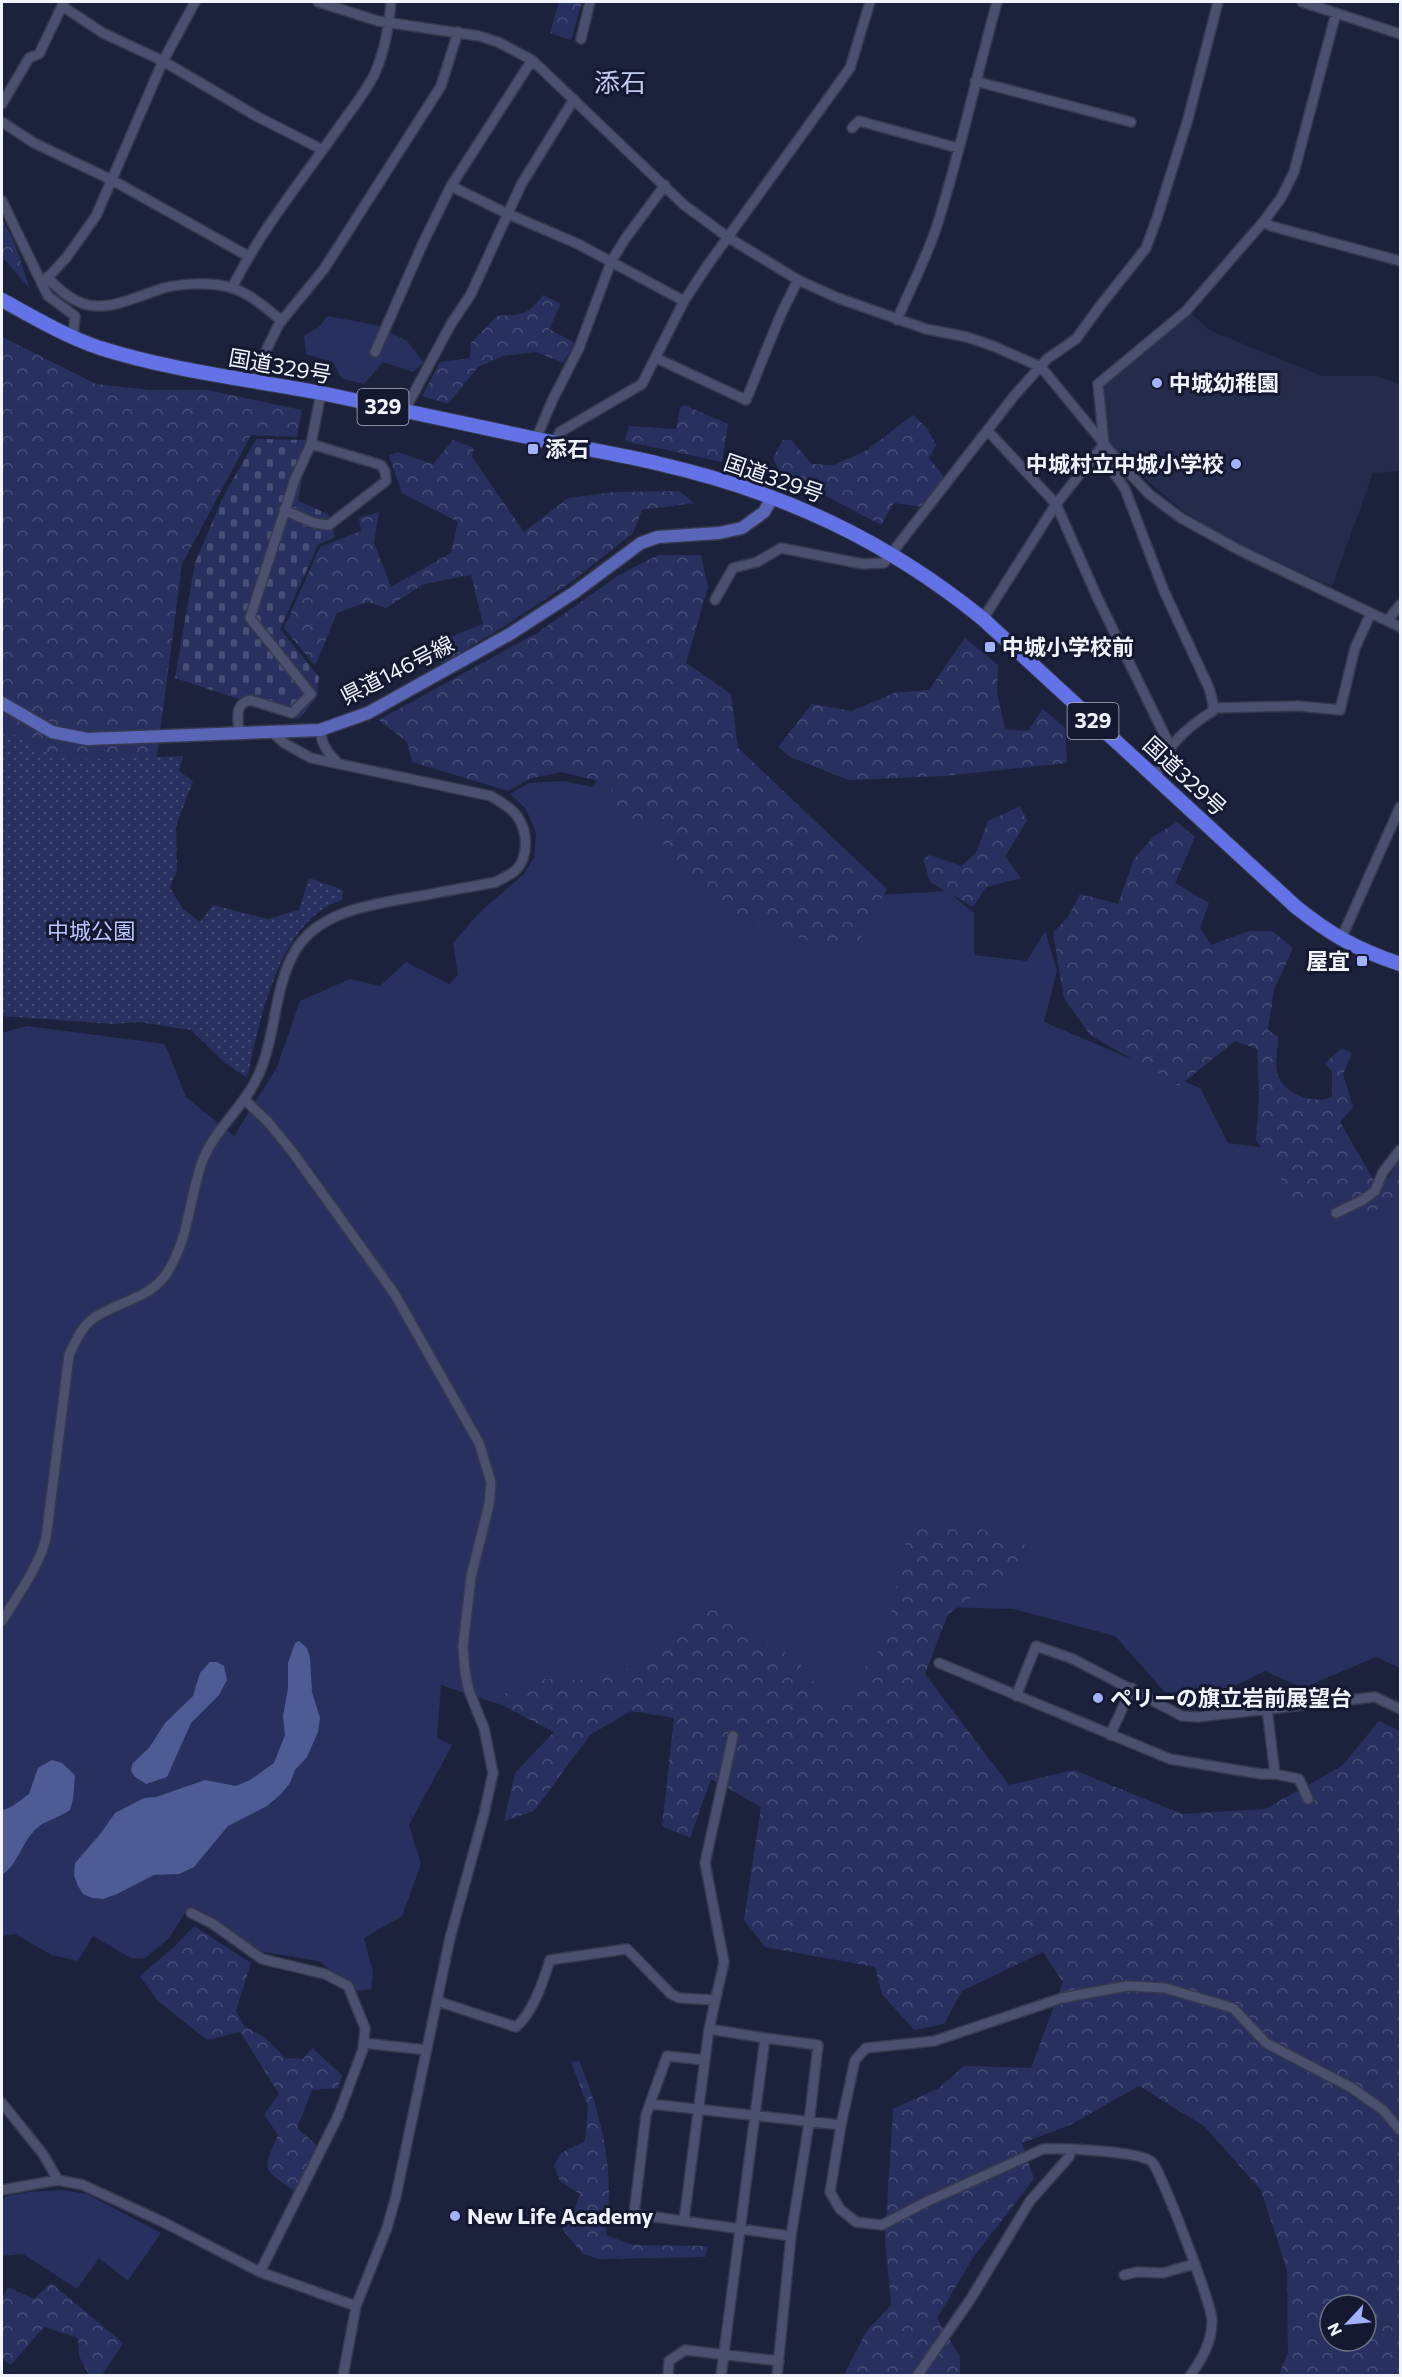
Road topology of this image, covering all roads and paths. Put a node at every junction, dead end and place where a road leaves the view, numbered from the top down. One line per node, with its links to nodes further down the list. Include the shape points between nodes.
1 (195, 2): 16 (street)
2 (318, 2): 11 (street)
3 (391, 2): 11 (street)
4 (590, 2): 14 (street)
5 (870, 2): 31 (street, via 850,68)
6 (997, 2): 17 (street)
7 (1218, 2): 45 (street, via 1188,119 1146,248 1076,339)
8 (1302, 2): 10 (street)
9 (63, 4): 16 (street, via 103,33); 19 (street, via 39,54 30,58)
10 (1336, 13): 13 (street); 30 (street, via 1294,172)
11 (389, 22): 12 (street); 24 (street, via 374,75)
12 (459, 32): 15 (street, via 498,42); 41 (street, via 441,86 426,111 324,269)
13 (1401, 34)
14 (581, 39)
15 (532, 60): 18 (street); 27 (street)
16 (163, 62): 24 (street); 25 (street)
17 (975, 81): 21 (street); 23 (street)
18 (574, 99): 26 (street); 29 (street)
19 (2, 104)
20 (2, 122): 25 (street, via 34,143)
21 (1131, 122)
22 (852, 128): 23 (street, via 859,121)
23 (958, 148): 40 (street, via 925,262)
24 (323, 150): 32 (street)
25 (112, 180): 32 (street); 36 (street, via 96,216)
26 (665, 185): 31 (street, via 684,205); 34 (street)
27 (451, 186): 29 (street); 43 (street)
28 (2, 201): 36 (street)
29 (506, 213): 34 (street); 48 (street, via 471,294 451,324)
30 (1264, 221): 33 (street); 53 (street, via 1186,311 1098,384)
31 (729, 238): 35 (street); 39 (street)
32 (248, 256): 37 (street)
33 (1401, 261)
34 (611, 262): 39 (street); 50 (street, via 579,348)
35 (798, 280): 40 (street); 44 (street, via 746,400)
36 (44, 281): 37 (street, via 84,304 98,305 116,304 167,287); 42 (street, via 48,296 75,316)
37 (232, 288): 41 (street)
38 (2, 300): 42 (highway, 国道329号 / 329)
39 (684, 301): 44 (street)
40 (897, 320): 45 (street, via 993,346)
41 (282, 321): 46 (street, via 261,361)
42 (73, 337): 46 (highway, 国道329号 / 329, via 154,362)
43 (375, 352)
44 (656, 358): 51 (street, via 642,384 560,432)
45 (1041, 367): 49 (street); 53 (street)
46 (256, 382): 47 (highway, 国道329号 / 329)
47 (321, 393): 48 (highway, 国道329号 / 329); 52 (street)
48 (406, 412): 50 (highway, 国道329号 / 329)
49 (988, 431): 56 (street); 58 (street)
50 (536, 439): 51 (highway, 国道329号 / 329)
51 (555, 443): 55 (highway, 国道329号 / 329, via 661,464)
52 (311, 444): 57 (street); 57 (street, via 381,465 386,481 329,525 314,524)
53 (1104, 444): 54 (street); 56 (street)
54 (1119, 462): 61 (street, via 1149,494 1181,518); 66 (street, via 1114,473 1125,489 1164,591 1209,688)
55 (771, 498): 58 (highway, 国道329号 / 329, via 821,516); 67 (main road, 県道146号線, via 764,512 742,528 719,534 658,537 641,543 575,592 500,639 368,713)
56 (1056, 504): 62 (street); 70 (street)
57 (284, 510): 69 (street, via 250,618 311,694 292,713 250,700 244,702 238,712)
58 (892, 554): 59 (street, via 884,563 863,564 781,548 757,562 733,568); 62 (highway, 国道329号 / 329)
59 (715, 600)
60 (1401, 605): 63 (street)
61 (1371, 613): 63 (street); 66 (street, via 1355,648 1340,710 1298,706)
62 (983, 619): 72 (highway, 国道329号 / 329)
63 (1387, 621): 64 (street)
64 (1401, 627)
65 (2, 703): 69 (main road, 県道146号線, via 52,732 87,739)
66 (1213, 708): 70 (street, via 1189,726)
67 (320, 730): 68 (main road, 県道146号線); 71 (street, via 327,752)
68 (272, 732): 69 (main road, 県道146号線); 71 (street, via 310,758)
69 (239, 733)
70 (1171, 748): 72 (street, via 1159,765)
71 (341, 766): 76 (street, via 491,796 518,817 524,829 525,852 515,872 496,882 362,906 329,919 309,933 295,951 280,988 262,1069)
72 (1156, 778): 74 (highway, 国道329号 / 329, via 1296,907)
73 (1401, 807): 74 (street)
74 (1341, 939): 75 (highway, 国道329号 / 329)
75 (1401, 964)
76 (246, 1101): 79 (street, via 208,1148 184,1239 166,1275 148,1292 93,1318 69,1354 42,1554); 91 (street, via 291,1150 394,1293 479,1443 491,1482 471,1577 463,1646 469,1691 484,1728 493,1773)
77 (1401, 1150): 78 (street, via 1383,1172 1375,1191)
78 (1336, 1213)
79 (2, 1621)
80 (939, 1663): 82 (street)
81 (1132, 1688): 82 (street, via 1036,1646); 83 (street, via 1182,1716); 85 (street)
82 (1016, 1696): 85 (street)
83 (1267, 1709): 84 (street, via 1375,1697); 87 (street)
84 (1401, 1709)
85 (1110, 1735): 87 (street, via 1170,1759)
86 (733, 1736): 90 (street, via 705,1863 724,1962)
87 (1275, 1774): 88 (street, via 1299,1779)
88 (1308, 1799)
89 (191, 1913): 94 (street, via 262,1959 325,1974 348,1986 365,2028)
90 (715, 2000): 91 (street, via 671,1994 627,1949 550,1960 523,2021 516,2026); 92 (street)
91 (437, 2001): 95 (street)
92 (709, 2029): 93 (street); 96 (street)
93 (765, 2038): 100 (street); 101 (street, via 818,2045)
94 (364, 2043): 95 (street); 111 (street, via 338,2116)
95 (426, 2050): 113 (street, via 387,2228)
96 (704, 2060): 98 (street, via 667,2056); 99 (street)
97 (2, 2103): 105 (street, via 43,2154)
98 (651, 2104): 99 (street); 107 (street, via 646,2115 634,2214)
99 (698, 2109): 100 (street); 107 (street)
100 (755, 2116): 101 (street); 108 (street)
101 (809, 2123): 102 (street); 109 (street)
102 (841, 2125): 103 (street, via 855,2061 866,2048 934,2041 1062,1998 1127,1986 1165,1988 1233,2008 1266,2043 1352,2088 1383,2110); 104 (street, via 830,2192 840,2209 856,2222 866,2224 882,2225 1044,2149)
103 (1401, 2130)
104 (1072, 2149): 110 (street, via 1139,2156 1152,2162); 120 (street, via 1030,2201 970,2300)
105 (58, 2180): 106 (street); 111 (street, via 82,2185 122,2203)
106 (2, 2190)
107 (684, 2220): 108 (street)
108 (741, 2227): 109 (street); 114 (street)
109 (791, 2236): 115 (street)
110 (1194, 2264): 112 (street, via 1163,2273); 121 (street, via 1212,2322 1210,2341)
111 (260, 2272): 113 (street)
112 (1124, 2276)
113 (356, 2306): 116 (street)
114 (724, 2354): 115 (street); 117 (street, via 685,2349 669,2361); 118 (street)
115 (779, 2361): 119 (street)
116 (343, 2376)
117 (668, 2376)
118 (721, 2376)
119 (777, 2376)
120 (917, 2376)
121 (1190, 2376)

